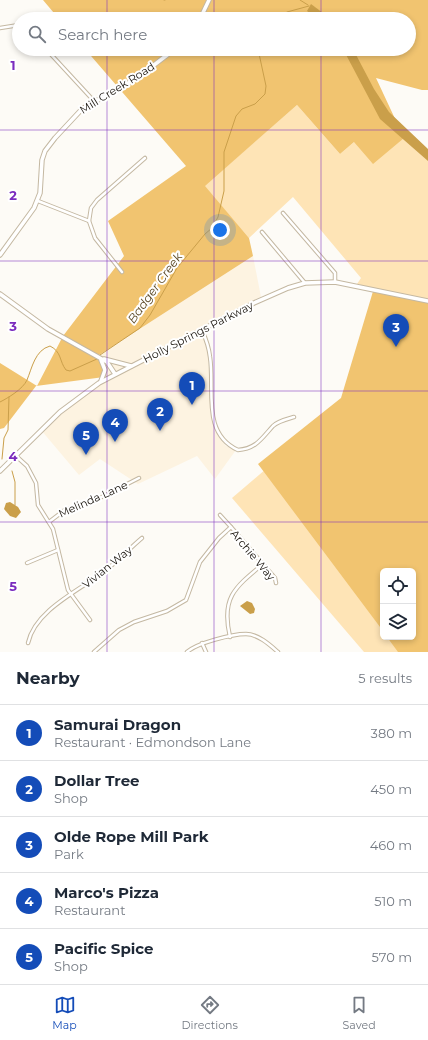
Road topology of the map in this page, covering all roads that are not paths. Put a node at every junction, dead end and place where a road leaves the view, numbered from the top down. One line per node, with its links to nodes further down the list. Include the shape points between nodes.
1 (209, 0): 2 (main road)
2 (203, 12)
3 (12, 26): 4 (street)
4 (0, 28)
5 (52, 56): 7 (street)
6 (166, 56): 7 (main road, Mill Creek Road, via 136,78)
7 (94, 101): 9 (main road, Mill Creek Road, via 73,117 45,151 41,165)
8 (145, 158): 11 (street, via 97,200 91,208)
9 (38, 201): 11 (street); 13 (main road, Mill Creek Road, via 30,216)
10 (283, 214): 15 (street, via 335,273)
11 (89, 221): 14 (street, via 94,238)
12 (262, 232): 16 (street)
13 (0, 255)
14 (122, 272)
15 (335, 282): 16 (main road, Holly Springs Parkway); 18 (main road, Holly Springs Parkway)
16 (305, 283): 19 (main road, Holly Springs Parkway, via 272,294)
17 (0, 294): 20 (main road, via 48,329)
18 (428, 301)
19 (202, 330): 21 (main road, Holly Springs Parkway); 24 (street, via 210,356 212,407 217,430 226,444 238,450 254,446 274,425)
20 (101, 358): 21 (main road); 22 (main road); 23 (main road, via 105,370)
21 (131, 366): 22 (main road, Holly Springs Parkway)
22 (115, 374): 23 (main road, Holly Springs Parkway)
23 (99, 383): 25 (main road, Holly Springs Parkway, via 60,412)
24 (294, 417)
25 (16, 456): 26 (main road, Holly Springs Parkway); 29 (street, via 32,474 38,489 38,505)
26 (0, 471)
27 (139, 478): 29 (street, Melinda Lane, via 88,504 66,509)
28 (220, 515): 30 (street)
29 (49, 522): 32 (street)
30 (231, 527): 34 (street, Archie Way); 41 (street, Archie Way, via 200,562 186,600 168,611 134,622 119,630)
31 (142, 538): 36 (street, Vivian Way, via 107,570)
32 (58, 550): 33 (street); 36 (street)
33 (27, 564)
34 (263, 564): 35 (street, Archie Way); 38 (street, via 235,588 229,598 226,621)
35 (276, 583)
36 (70, 594): 37 (street); 39 (street, Vivian Way, via 37,622)
37 (90, 620)
38 (230, 637): 40 (street); 44 (street, via 247,634 261,639)
39 (28, 643)
40 (202, 643): 42 (street); 43 (street)
41 (94, 652)
42 (186, 652)
43 (206, 652)
44 (278, 652)

